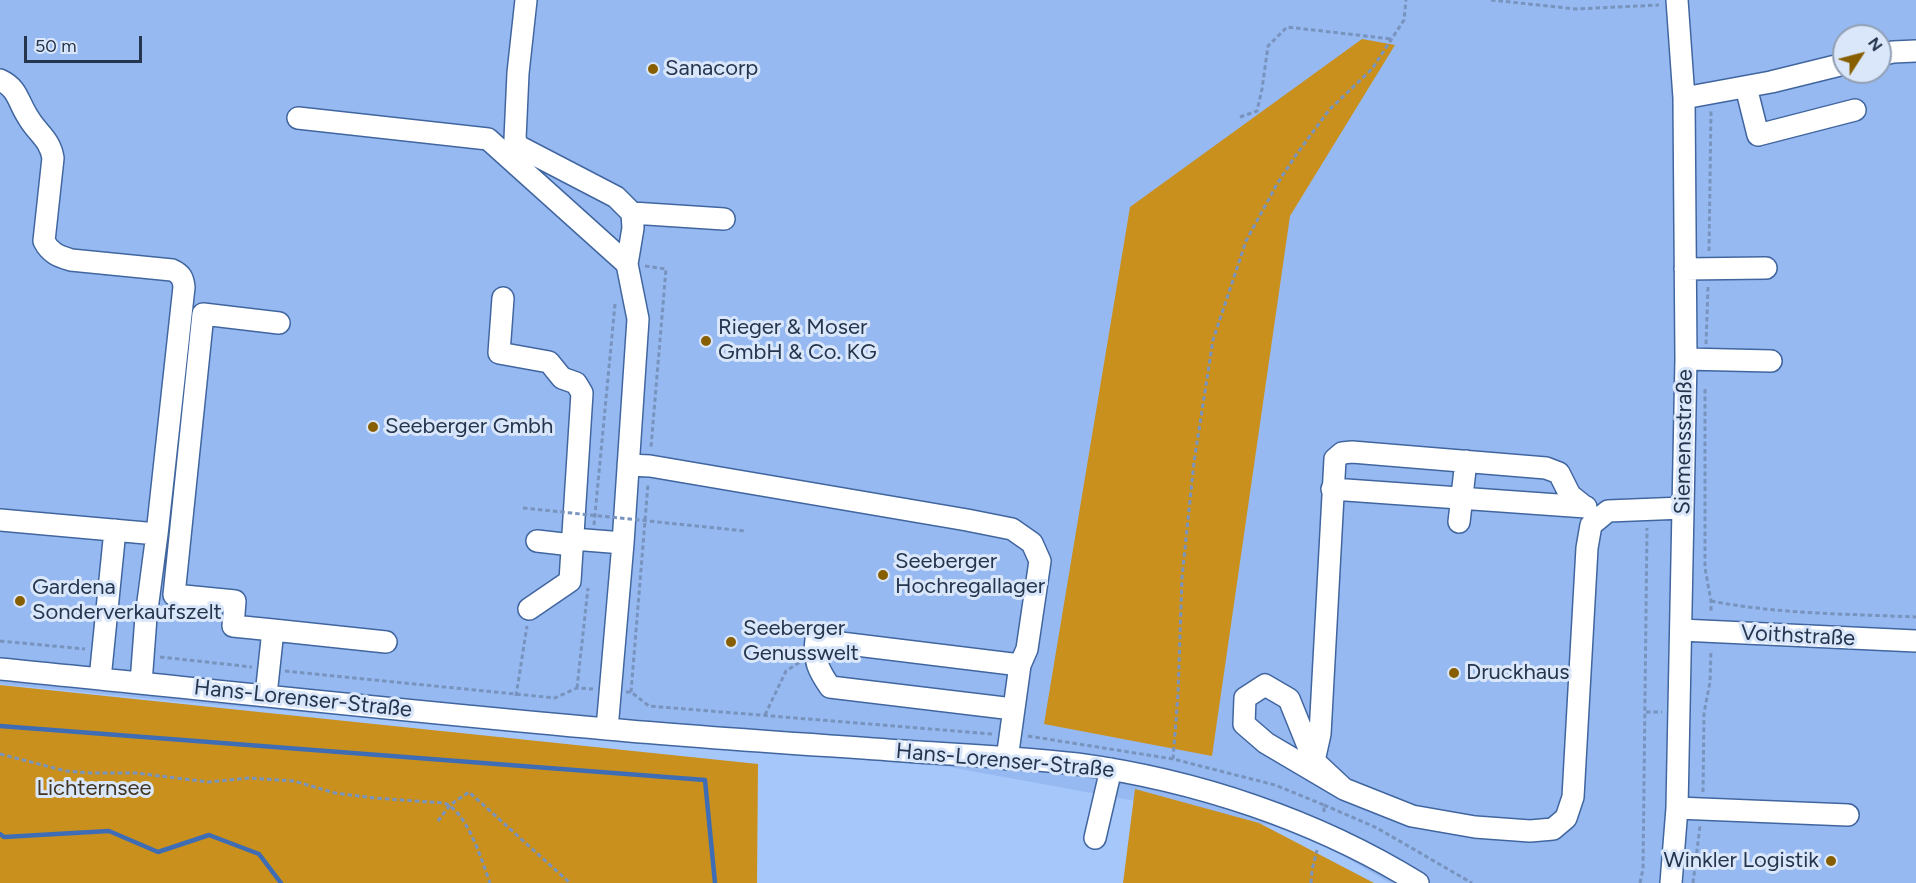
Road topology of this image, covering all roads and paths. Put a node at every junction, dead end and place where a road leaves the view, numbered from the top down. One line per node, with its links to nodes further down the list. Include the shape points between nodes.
1 (526, 0): 16 (street, via 516,117 518,146 616,197)
2 (1406, 0): 5 (path, via 1404,20)
3 (1491, 0): 4 (path, via 1576,9)
4 (1678, 5): 12 (street, Siemensstraße)
5 (1392, 39): 14 (path, via 1287,27 1268,46 1257,111); 69 (path, via 1372,69 1329,110 1277,184 1246,241 1213,340 1194,462 1182,577)
6 (1916, 51): 7 (street)
7 (1892, 52)
8 (1832, 67): 10 (street)
9 (0, 80): 39 (street, via 16,91 28,118 52,148 44,241 49,250 71,260 172,270 183,280)
10 (1746, 87): 11 (street); 13 (street, via 1758,135)
11 (1711, 94): 12 (street); 19 (path)
12 (1684, 98): 21 (street, Siemensstraße)
13 (1855, 110)
14 (1240, 117)
15 (298, 118): 18 (street, via 488,139)
16 (632, 213): 17 (street); 18 (street)
17 (724, 219)
18 (627, 264): 27 (street, via 638,319)
19 (1709, 268): 20 (street); 21 (street); 24 (path)
20 (1766, 268)
21 (1685, 269): 24 (street, Siemensstraße)
22 (503, 298): 41 (street, via 499,353 549,362 562,378 576,383 582,393)
23 (279, 323): 46 (street, via 203,314 174,595 235,601 233,626)
24 (1696, 359): 25 (street); 32 (street, Siemensstraße); 43 (path, via 1705,568)
25 (1771, 361)
26 (1466, 461): 28 (street, via 1342,453 1335,459); 29 (street); 30 (street, via 1559,472 1570,495)
27 (628, 465): 42 (street); 55 (street, via 1012,529 1032,543 1040,561 1027,649)
28 (1332, 489): 29 (street); 70 (street, via 1320,734)
29 (1462, 498): 30 (street); 36 (street)
30 (1585, 507): 34 (street)
31 (523, 508): 38 (path, bridge)
32 (1683, 508): 33 (street); 47 (street, Siemensstraße)
33 (1647, 510): 34 (street); 86 (path)
34 (1608, 511): 72 (street, via 1591,525 1587,548 1573,797 1566,818 1553,828 1530,831 1475,827 1412,816)
35 (0, 520): 37 (street)
36 (1459, 522)
37 (115, 530): 39 (street); 52 (street)
38 (745, 531)
39 (157, 534): 54 (street)
40 (537, 542): 41 (street)
41 (572, 542): 42 (street); 44 (street, via 570,581)
42 (623, 543): 60 (street)
43 (1711, 601): 45 (path, via 1822,613); 48 (path)
44 (529, 609): 62 (path)
45 (1916, 617)
46 (273, 630): 51 (street); 57 (street)
47 (1681, 630): 48 (street, Voithstraße); 75 (street, Siemensstraße)
48 (1711, 632): 50 (street, Voithstraße); 76 (path)
49 (0, 641): 52 (path)
50 (1916, 641)
51 (386, 642)
52 (102, 651): 58 (street)
53 (814, 653): 55 (street, via 816,639); 63 (street, via 817,667 830,687); 64 (path, via 786,672)
54 (143, 656): 57 (path); 59 (street)
55 (1020, 665): 63 (street)
56 (0, 669): 58 (street, Hans-Lorenser-Straße)
57 (269, 669): 61 (street); 62 (path)
58 (100, 679): 59 (street, Hans-Lorenser-Straße)
59 (141, 683): 61 (street, Hans-Lorenser-Straße)
60 (611, 690): 62 (path, via 577,688 555,698); 64 (path, via 631,692 650,706); 65 (street)
61 (266, 695): 65 (street, Hans-Lorenser-Straße)
62 (516, 696)
63 (1013, 709): 66 (street)
64 (765, 715): 66 (path)
65 (607, 729): 68 (street, Hans-Lorenser-Straße)
66 (1010, 735): 68 (street); 69 (path)
67 (0, 754): 73 (path, via 66,771 135,773 208,782 249,778 294,781 335,793)
68 (1007, 759): 71 (street, Hans-Lorenser-Straße)
69 (1173, 759): 74 (path, via 1275,785)
70 (1314, 761): 72 (street); 72 (street, via 1289,699 1265,685 1245,698 1244,724 1266,743)
71 (1111, 769): 79 (street, Hans-Lorenser-Straße, via 1211,793); 80 (street)
72 (1344, 789)
73 (450, 805): 78 (path); 81 (path, via 467,827); 82 (path, via 469,792)
74 (1324, 805): 79 (path); 85 (path, via 1377,828)
75 (1677, 808): 76 (street); 87 (street, Siemensstraße)
76 (1702, 809): 77 (street); 88 (path)
77 (1848, 815)
78 (438, 821)
79 (1322, 833): 83 (path); 84 (street, Hans-Lorenser-Straße)
80 (1095, 838)
81 (489, 883)
82 (570, 883)
83 (1311, 883)
84 (1418, 883)
85 (1472, 883)
86 (1640, 883)
87 (1671, 883)
88 (1693, 883)

